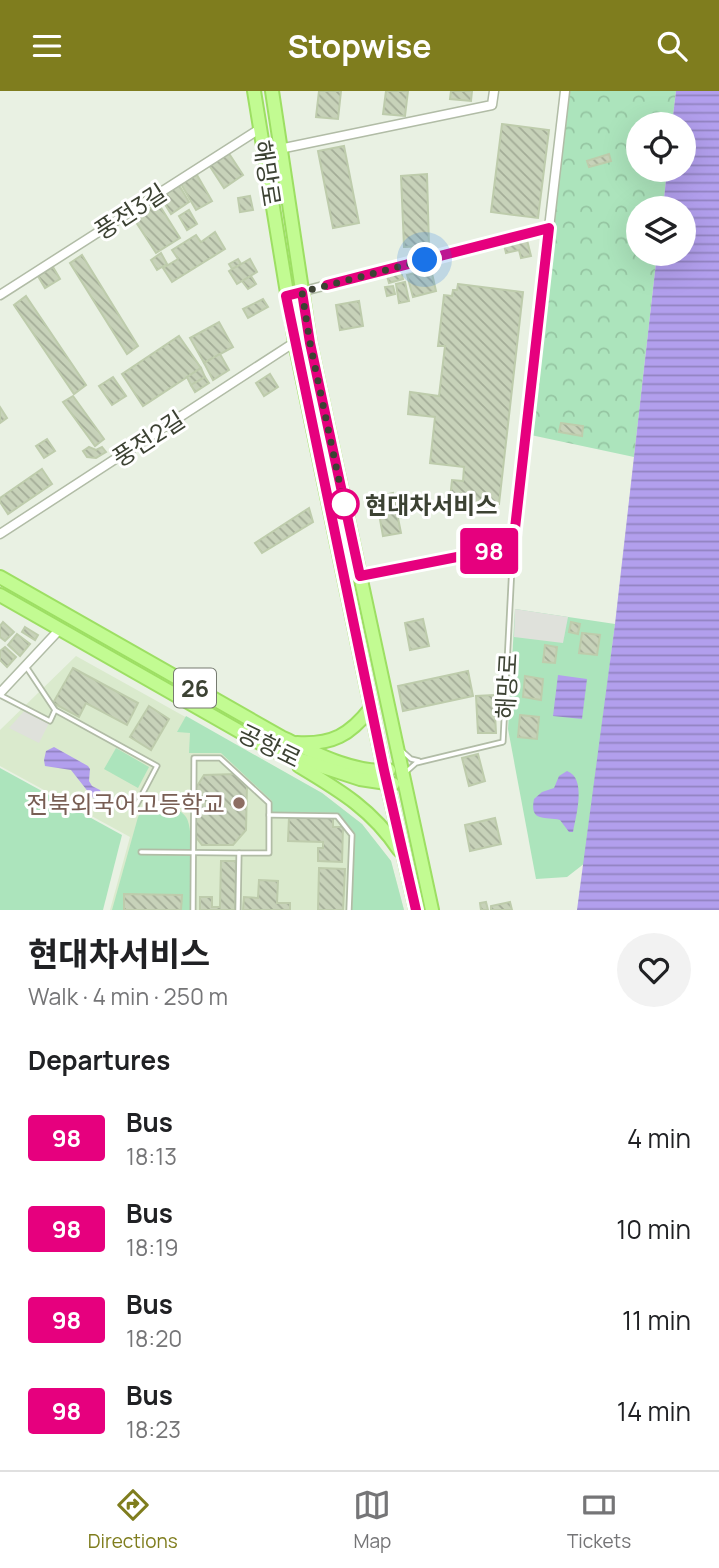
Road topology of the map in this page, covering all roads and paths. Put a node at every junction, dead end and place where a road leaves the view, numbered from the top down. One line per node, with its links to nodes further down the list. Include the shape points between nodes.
1 (254, 91): 5 (main road, 해망로)
2 (272, 91): 6 (main road, 해망로)
3 (494, 91): 6 (street, via 492,105)
4 (565, 91): 8 (street, 해망로)
5 (261, 128): 7 (main road, 해망로); 10 (street, 풍전3길)
6 (282, 148): 7 (street); 9 (main road, 해망로)
7 (265, 152): 11 (main road, 해망로)
8 (549, 228): 9 (street); 14 (lane, 해망로)
9 (302, 292): 11 (street); 15 (main road, 해망로)
10 (0, 295)
11 (286, 296): 12 (main road, 해망로)
12 (295, 342): 13 (street, 풍전2길); 21 (main road, 해망로)
13 (0, 534)
14 (513, 546): 15 (lane); 26 (lane, 해망로, via 503,742)
15 (360, 576): 23 (main road, 해망로)
16 (0, 577): 24 (main road, 공항로 / 26)
17 (0, 595): 18 (main road, 공항로 / 26)
18 (60, 629): 19 (street); 25 (main road, 공항로 / 26)
19 (26, 666): 20 (street); 22 (lane)
20 (0, 694): 22 (lane, via 50,721)
21 (371, 708): 24 (main road, via 337,738); 28 (main road, 해망로)
22 (55, 710): 31 (lane, via 157,766)
23 (394, 739): 26 (lane, via 404,754); 27 (main road, 해망로)
24 (293, 743): 28 (main road, 공항로 / 26, via 360,768)
25 (274, 751): 30 (main road, 공항로); 36 (main road, 26, via 372,815)
26 (421, 762): 29 (lane, via 409,768)
27 (400, 768): 28 (main road, 공항로 / 26); 29 (main road, 해망로)
28 (384, 770): 30 (main road, 해망로)
29 (404, 783): 30 (main road, 공항로); 41 (main road, 해망로)
30 (387, 785): 36 (main road, 해망로)
31 (135, 808)
32 (269, 815): 34 (lane, via 269,803 220,758 194,758); 35 (lane, via 269,853); 39 (lane, via 337,816 352,835)
33 (141, 852): 34 (lane)
34 (193, 853): 35 (lane); 37 (lane)
35 (239, 853): 38 (lane)
36 (404, 859): 40 (main road, 해망로)
37 (193, 910)
38 (238, 910)
39 (349, 910)
40 (416, 910)
41 (432, 910)

